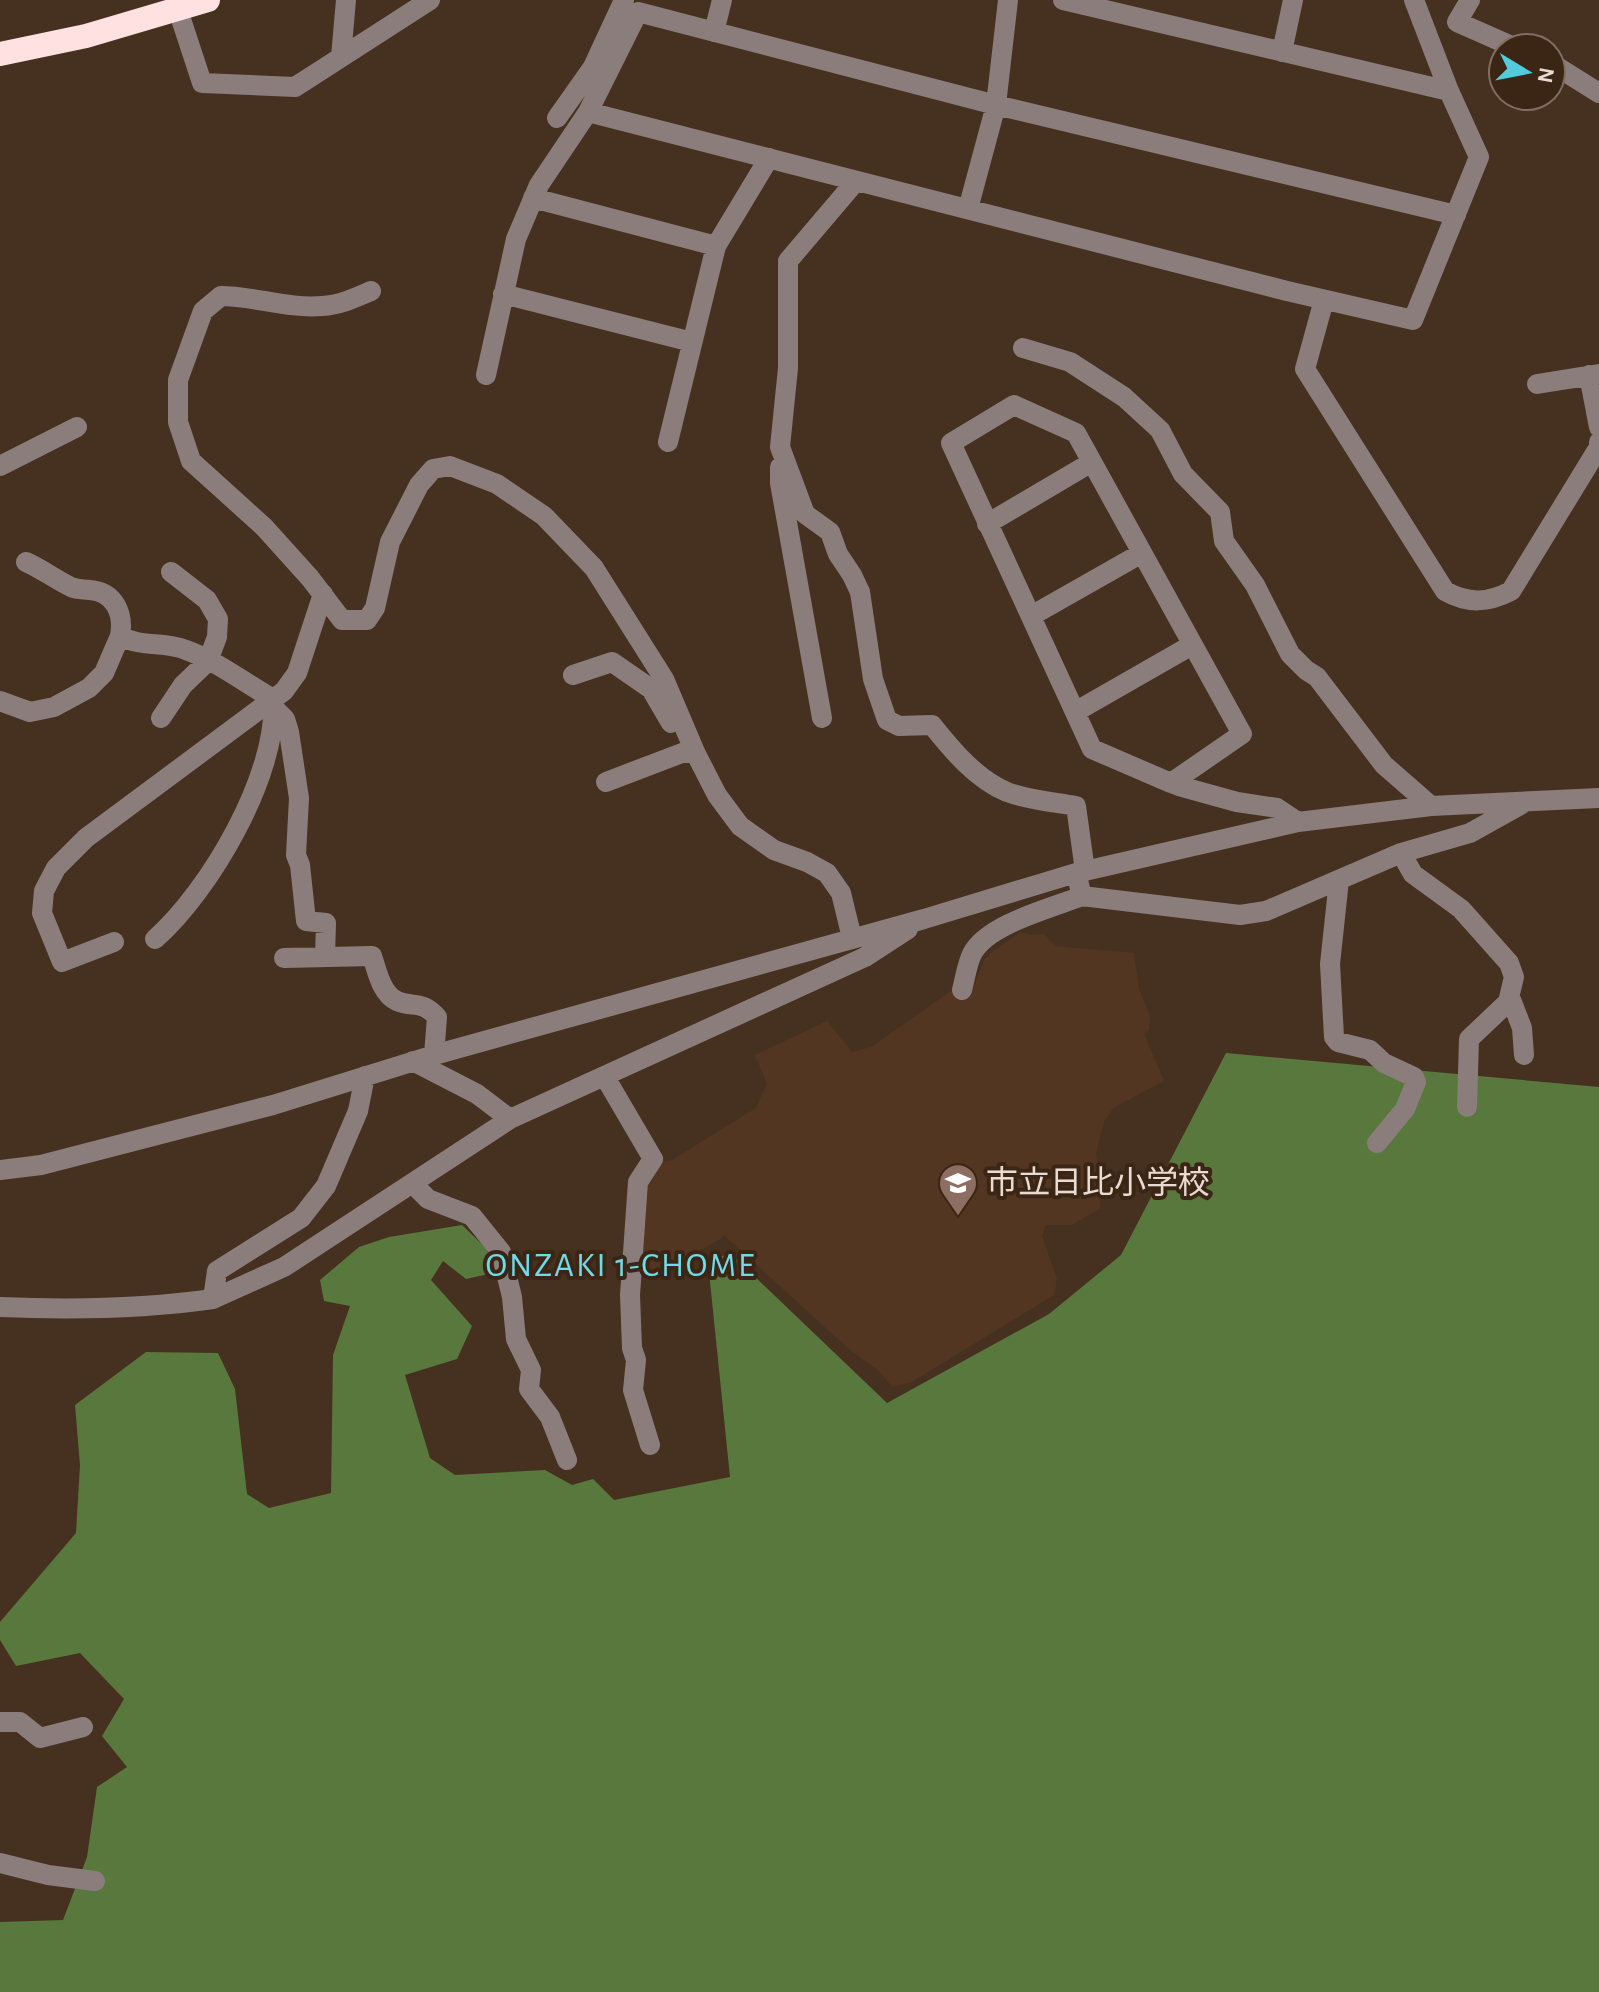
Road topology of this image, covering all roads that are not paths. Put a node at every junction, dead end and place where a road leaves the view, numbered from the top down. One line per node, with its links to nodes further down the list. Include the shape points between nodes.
1 (208, 0): 11 (highway)
2 (346, 0): 16 (street)
3 (430, 0): 16 (street)
4 (722, 0): 12 (street)
5 (1008, 0): 20 (street)
6 (1063, 0): 14 (street)
7 (1293, 0): 14 (street)
8 (1414, 0): 18 (street)
9 (1470, 0): 13 (street, via 1457,22)
10 (628, 5): 12 (street); 21 (street); 22 (street)
11 (178, 10): 15 (highway); 16 (street, via 202,83 295,87)
12 (714, 32): 20 (street)
13 (1487, 35)
14 (1282, 52): 18 (street)
15 (0, 54)
16 (341, 57)
17 (1567, 73): 19 (street)
18 (1449, 91): 27 (street, via 1479,157)
19 (1599, 93)
20 (996, 105): 26 (street); 27 (street)
21 (588, 112): 23 (street); 25 (street)
22 (557, 118)
23 (769, 158): 24 (street); 28 (street)
24 (856, 181): 26 (street); 41 (street, via 788,261 788,368)
25 (533, 198): 28 (street); 30 (street)
26 (968, 209): 31 (street)
27 (1456, 215): 31 (street, via 1413,320)
28 (716, 246): 32 (street)
29 (371, 291): 49 (street, via 320,307 221,296 203,311 178,380 178,422 191,461 264,527)
30 (503, 294): 32 (street); 35 (street)
31 (1324, 300): 43 (street, via 1305,369 1445,591 1460,600 1479,601 1511,591)
32 (692, 342): 39 (street)
33 (1023, 348): 65 (street, via 1070,362 1124,397 1160,430 1183,474 1220,512 1224,541 1255,585 1290,654 1317,677 1384,765)
34 (1594, 374): 36 (street); 38 (street)
35 (486, 375)
36 (1537, 384)
37 (77, 427): 44 (street)
38 (1599, 427)
39 (668, 442)
40 (1599, 442): 43 (street)
41 (780, 447): 59 (street, via 780,483); 68 (street, via 805,514 830,532 860,592 873,679 887,720 899,726 932,725 954,753 1008,792 1076,806)
42 (1092, 462): 45 (street); 45 (street, via 1076,433 1014,405 951,443); 46 (street)
43 (1594, 464)
44 (0, 466)
45 (987, 524): 50 (street)
46 (1142, 553): 50 (street); 52 (street)
47 (26, 562): 51 (street, via 119,606)
48 (171, 572): 53 (street, via 207,600 218,619)
49 (323, 594): 56 (street, via 297,673); 60 (street, via 342,620 367,620 375,608 390,542 433,469 450,466 497,484 544,516 594,568 664,679)
50 (1031, 616): 57 (street)
51 (120, 636): 53 (street, via 188,650); 55 (street, via 104,673 54,707 30,712)
52 (1192, 645): 57 (street); 62 (street, via 1242,734)
53 (208, 661): 56 (street); 58 (street, via 183,685)
54 (573, 675): 60 (street, via 612,662 651,689)
55 (0, 701)
56 (273, 704): 73 (street, via 275,721 264,768 248,805 196,897); 74 (street, via 86,838 56,868 44,891 42,913 62,962); 75 (street, via 289,732 299,798 296,855 306,921 326,923)
57 (1075, 712): 62 (street, via 1092,749)
58 (161, 718)
59 (822, 718)
60 (688, 752): 61 (street); 72 (street, via 740,826 774,850 827,873 841,893)
61 (606, 782)
62 (1171, 783): 66 (street, via 1277,808)
63 (1599, 798): 64 (street)
64 (1526, 802): 65 (street); 67 (street, via 1470,833)
65 (1431, 806): 66 (street)
66 (1298, 822): 68 (street)
67 (1401, 853): 69 (street); 78 (street, via 1413,874 1461,909 1509,963 1514,977)
68 (1080, 872): 70 (street); 71 (street)
69 (1339, 880): 70 (street, via 1266,911 1240,915); 86 (street, via 1330,964 1334,1037 1370,1050 1416,1082 1405,1109)
70 (1082, 896): 77 (street, via 985,938 972,953)
71 (924, 919): 72 (street); 83 (street, via 865,957)
72 (852, 938): 79 (street)
73 (155, 939)
74 (114, 942)
75 (325, 957): 76 (street); 79 (street, via 372,956 383,986 395,1000 428,1006 437,1017)
76 (284, 958)
77 (962, 990)
78 (1510, 997): 80 (street, via 1522,1028); 84 (street, via 1469,1039)
79 (434, 1055): 81 (street)
80 (1524, 1055)
81 (413, 1061): 82 (street); 85 (street, via 477,1094)
82 (365, 1076): 87 (street, via 41,1165); 89 (street, via 358,1111 326,1186 301,1218 217,1271)
83 (605, 1077): 85 (street); 91 (street, via 653,1159 638,1182 630,1295 633,1390)
84 (1467, 1107)
85 (510, 1119): 88 (street)
86 (1377, 1143)
87 (0, 1170)
88 (412, 1183): 89 (street, via 284,1267); 92 (street, via 428,1199 472,1216 501,1252 516,1339 531,1370 529,1389 550,1417)
89 (213, 1299): 90 (street, via 102,1309)
90 (0, 1307)
91 (650, 1445)
92 (567, 1460)
93 (0, 1722): 94 (street, via 20,1722 40,1738)
94 (83, 1727)
95 (0, 1863): 96 (street)
96 (95, 1881)

